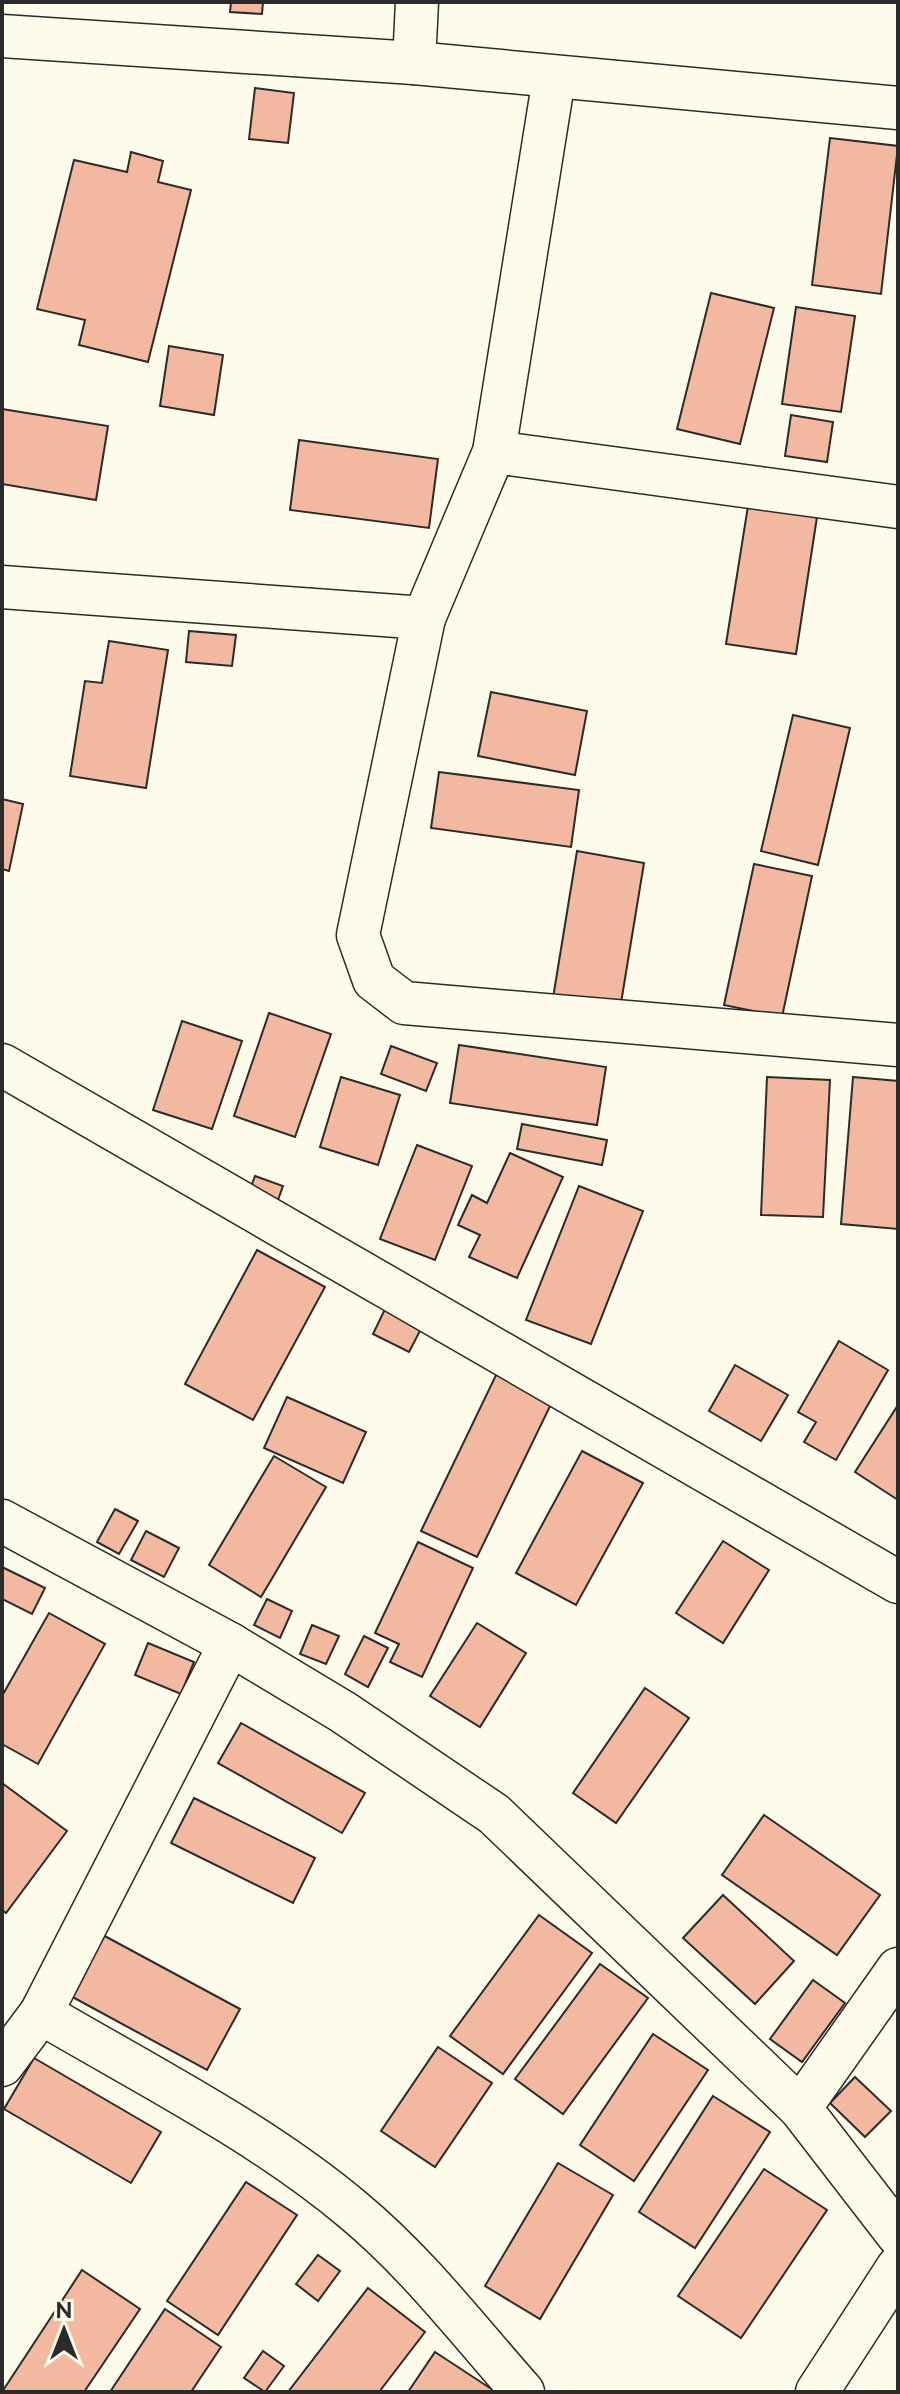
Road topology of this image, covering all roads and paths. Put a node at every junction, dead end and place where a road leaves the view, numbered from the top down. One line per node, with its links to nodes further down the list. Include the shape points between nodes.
1 (417, 2): 3 (street)
2 (4, 33): 3 (street)
3 (414, 63): 4 (street)
4 (554, 78): 5 (street); 6 (street)
5 (898, 108)
6 (494, 452): 7 (street); 9 (street)
7 (898, 507)
8 (2, 587): 9 (street)
9 (424, 618): 10 (street, via 358,935 374,980 404,1003)
10 (898, 1045)
11 (2, 1065): 13 (street)
12 (2, 1521): 14 (street)
13 (898, 1582)
14 (230, 1644): 16 (street); 18 (street, via 343,1712 494,1814)
15 (898, 1969): 18 (street)
16 (41, 2013): 17 (street); 21 (street, via 310,2176 409,2263)
17 (2, 2065)
18 (800, 2108): 19 (street)
19 (898, 2235)
20 (898, 2267): 22 (street)
21 (523, 2392)
22 (817, 2392)

